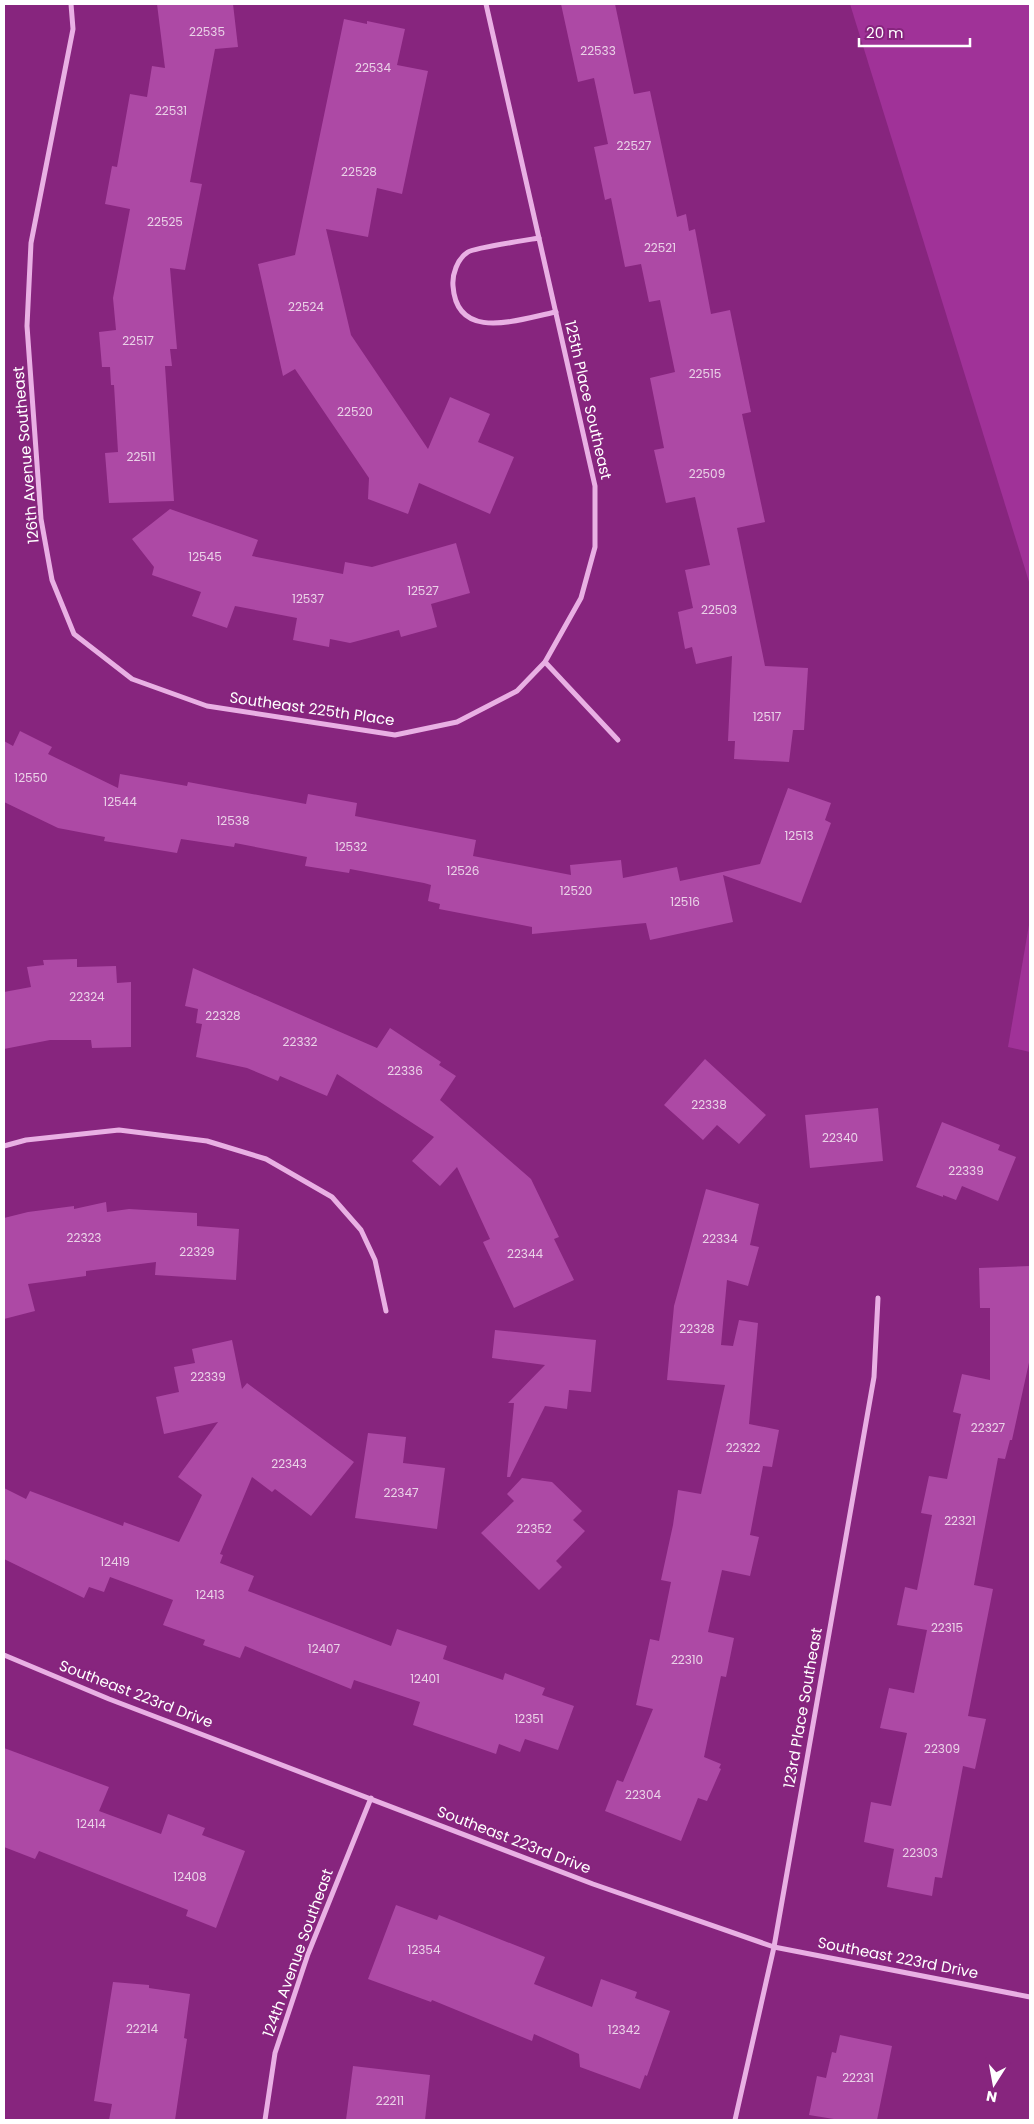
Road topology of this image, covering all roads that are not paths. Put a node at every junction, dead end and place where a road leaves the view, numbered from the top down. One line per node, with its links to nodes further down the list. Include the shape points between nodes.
1 (71, 4): 5 (street, 126th Avenue Southeast, via 72,29 31,243 27,326 41,519 52,580)
2 (486, 4): 3 (street, 125th Place Southeast)
3 (539, 238): 4 (street, 125th Place Southeast); 4 (street, 125th Place Southeast, via 468,252 456,267 452,282 454,299 464,314 475,322 496,324)
4 (556, 312): 6 (street, 125th Place Southeast, via 596,486 596,547 581,598)
5 (74, 634): 6 (street, Southeast 225th Place, via 132,679 207,706 395,735 458,722 517,691)
6 (545, 662): 7 (street)
7 (618, 740)
8 (4, 1146): 10 (street, via 26,1140 119,1130 207,1142 266,1159 332,1197 361,1230 375,1260)
9 (878, 1298): 13 (street, 123rd Place Southeast, via 874,1377)
10 (386, 1311)
11 (4, 1655): 12 (street, Southeast 223rd Drive, via 110,1699)
12 (371, 1798): 13 (street, Southeast 223rd Drive, via 593,1884); 15 (street, 124th Avenue Southeast, via 308,1954 275,2053)
13 (774, 1947): 14 (street, Southeast 223rd Drive); 16 (street, 123rd Place Southeast)
14 (1030, 1996)
15 (265, 2120)
16 (735, 2120)

